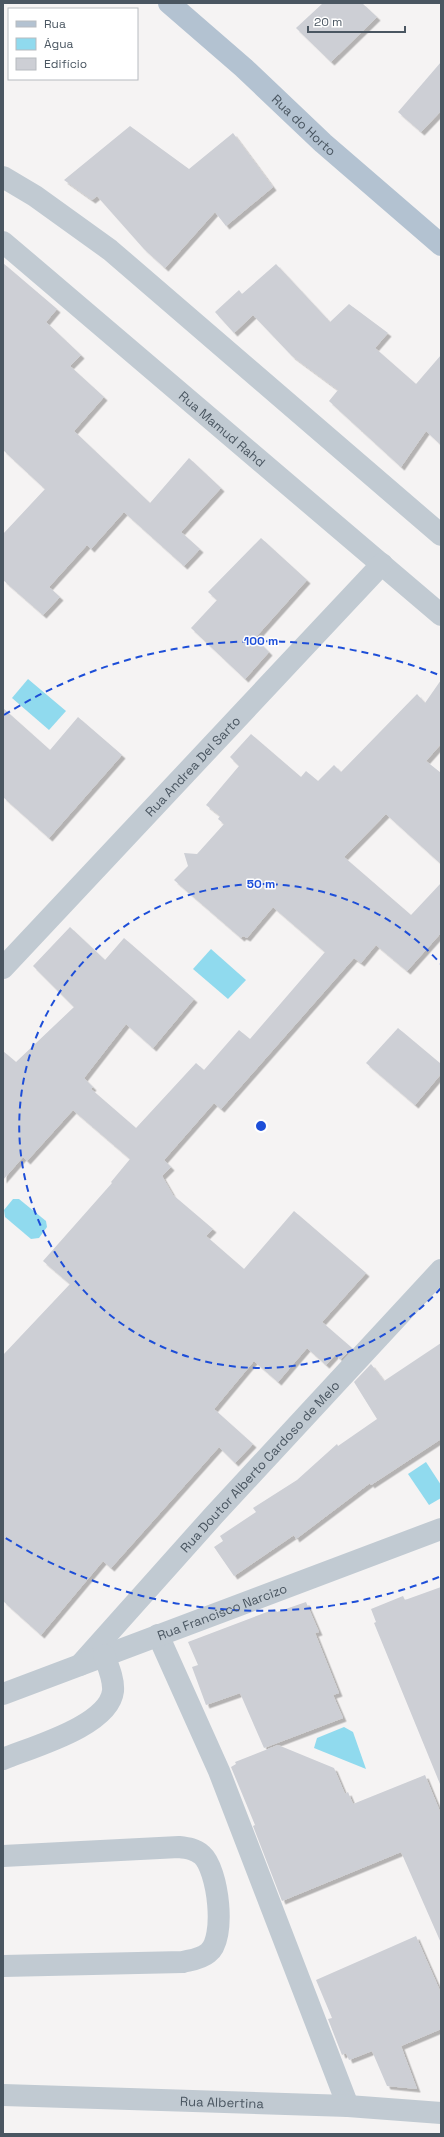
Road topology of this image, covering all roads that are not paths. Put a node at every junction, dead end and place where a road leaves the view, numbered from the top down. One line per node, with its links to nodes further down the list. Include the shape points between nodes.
1 (169, 3): 4 (main road, Rua do Horto, via 233,58 323,143)
2 (3, 177): 5 (street, via 35,196 110,250)
3 (3, 242): 6 (street, Rua Mamud Rahd)
4 (441, 245)
5 (441, 535)
6 (382, 564): 7 (street, Rua Mamud Rahd); 8 (street, Rua Andrea Del Sarto)
7 (441, 615)
8 (3, 968)
9 (441, 1270): 13 (street, Rua Doutor Alberto Cardoso de Melo, via 214,1514)
10 (441, 1529): 11 (street, Rua Francisco Narcizo)
11 (158, 1635): 12 (street, Rua Francisco Narcizo); 19 (street, via 219,1771)
12 (104, 1655): 13 (street, Rua Francisco Narcizo); 15 (street, via 113,1691 108,1705 96,1718 81,1728)
13 (80, 1665): 14 (street, Rua Francisco Narcizo)
14 (3, 1694)
15 (3, 1759)
16 (3, 1856): 17 (street, via 179,1847 192,1849 203,1856 211,1869 216,1886 219,1926 217,1940 209,1952 198,1959 182,1962)
17 (3, 1966)
18 (3, 2095): 19 (street, Rua Albertina)
19 (348, 2106): 20 (street, Rua Albertina)
20 (438, 2112)

